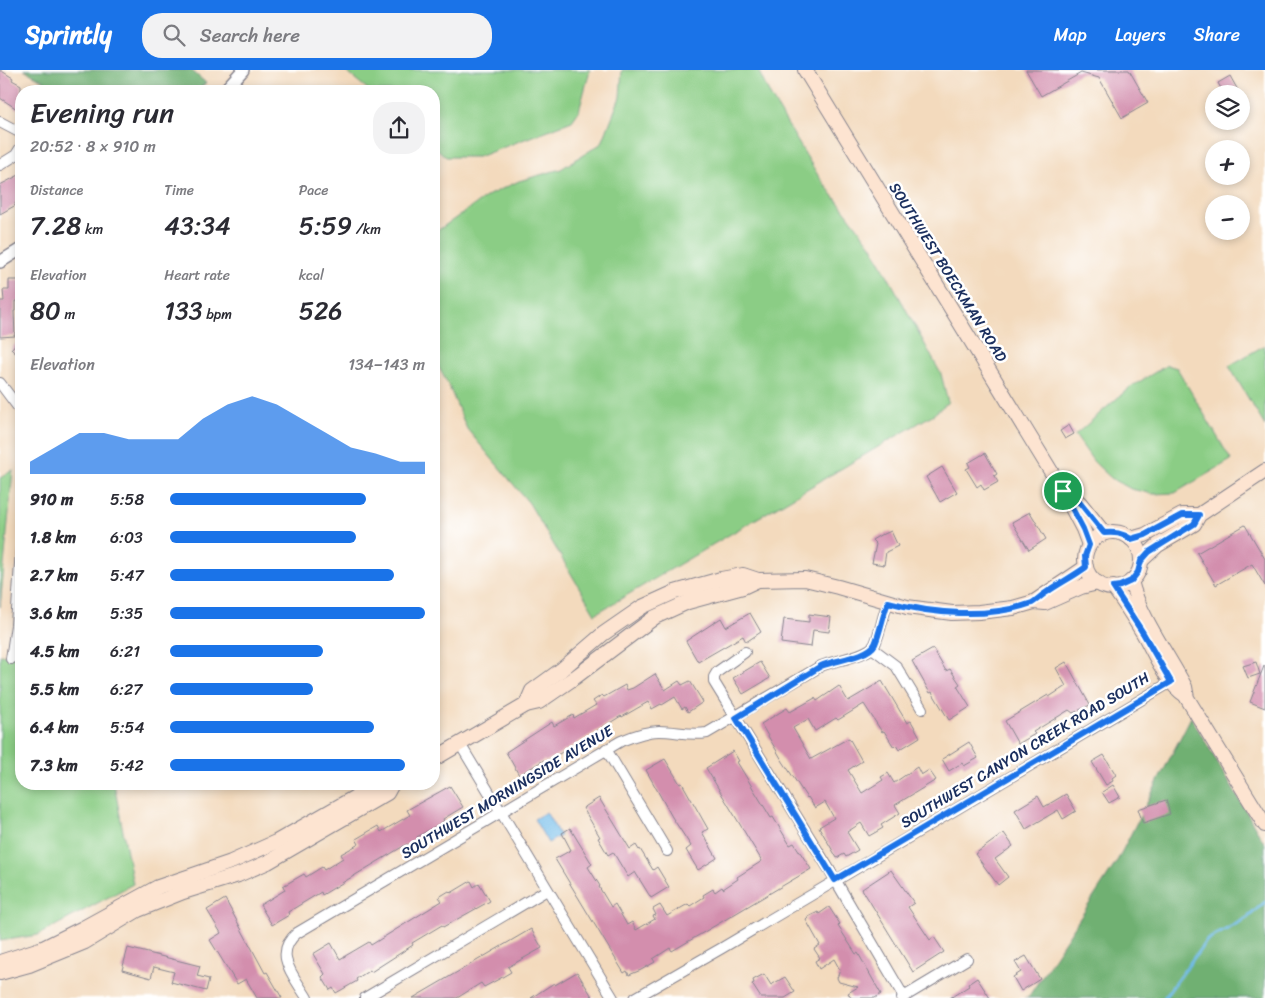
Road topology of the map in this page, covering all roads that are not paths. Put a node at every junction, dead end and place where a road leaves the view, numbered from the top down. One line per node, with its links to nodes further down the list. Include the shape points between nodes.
1 (243, 70): 3 (street)
2 (805, 70): 13 (main road, SOUTHWEST BOECKMAN ROAD)
3 (229, 85)
4 (0, 122): 5 (street)
5 (15, 130)
6 (15, 156): 7 (street)
7 (0, 165)
8 (15, 253): 9 (street)
9 (0, 262)
10 (0, 383): 11 (street)
11 (15, 402)
12 (1265, 471): 14 (main road)
13 (1063, 491): 15 (main road, SOUTHWEST BOECKMAN ROAD, via 1080,503); 17 (main road, SOUTHWEST BOECKMAN ROAD)
14 (1199, 515): 16 (main road, via 1182,515); 18 (main road, via 1194,524 1158,545)
15 (1104, 533): 16 (main road, via 1123,534); 17 (main road)
16 (1131, 539): 18 (main road, via 1137,545)
17 (1089, 545): 19 (main road)
18 (1141, 561): 20 (main road)
19 (1086, 567): 21 (main road); 24 (main road)
20 (1131, 581): 22 (main road); 30 (main road, via 1141,607 1185,687)
21 (1098, 583): 22 (main road); 24 (main road, via 1045,603)
22 (1113, 587): 29 (main road)
23 (888, 602): 24 (main road, via 952,613 1013,608); 25 (street); 33 (main road, via 805,579 758,580 688,602 655,617 539,702 526,705)
24 (1034, 602)
25 (872, 648): 31 (street, via 896,666); 32 (street, SOUTHWEST MORNINGSIDE AVENUE, via 821,666)
26 (15, 649): 28 (street)
27 (745, 652): 32 (street, via 723,666 714,677)
28 (11, 659)
29 (1171, 682): 30 (main road); 41 (street, SOUTHWEST CANYON CREEK ROAD SOUTH)
30 (1185, 695): 39 (main road)
31 (922, 709)
32 (736, 718): 34 (street, SOUTHWEST MORNINGSIDE AVENUE, via 707,733 645,733); 41 (street)
33 (460, 744): 35 (main road); 38 (street)
34 (606, 749): 38 (street, SOUTHWEST MORNINGSIDE AVENUE); 40 (street)
35 (440, 756)
36 (374, 790): 44 (main road, via 276,842 232,862 158,887 44,948)
37 (386, 790): 45 (main road, via 387,793 268,862 238,876 183,892 138,910 85,942 29,966)
38 (500, 813): 42 (street); 47 (street, SOUTHWEST MORNINGSIDE AVENUE, via 290,939 285,953 287,964)
39 (1265, 825)
40 (667, 851)
41 (835, 880): 46 (street); 50 (street, SOUTHWEST CANYON CREEK ROAD SOUTH)
42 (547, 890): 48 (street); 49 (street)
43 (967, 959): 46 (street)
44 (0, 962)
45 (0, 973)
46 (903, 997)
47 (307, 998)
48 (366, 998)
49 (613, 998)
50 (635, 998)

